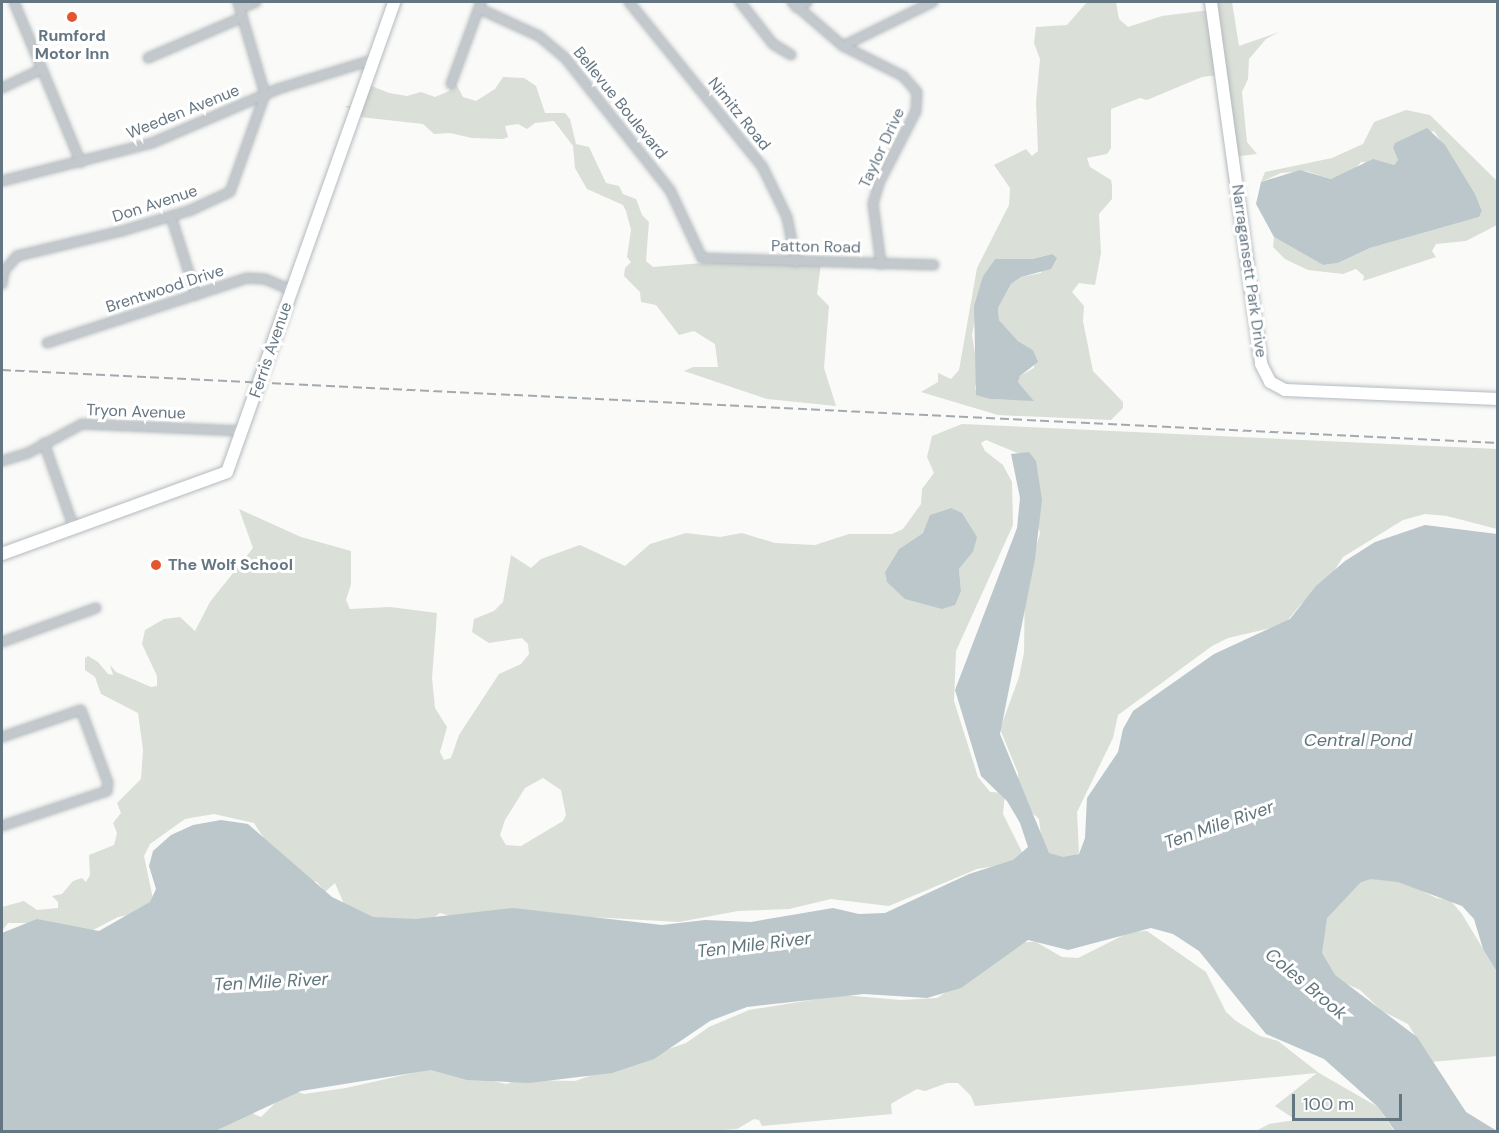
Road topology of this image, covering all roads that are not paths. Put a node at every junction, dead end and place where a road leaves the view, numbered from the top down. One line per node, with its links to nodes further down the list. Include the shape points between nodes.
1 (14, 2): 16 (street)
2 (256, 2): 11 (street)
3 (394, 2): 15 (street, Ferris Avenue)
4 (629, 2): 24 (street, Nimitz Road, via 762,166 787,217)
5 (740, 2): 13 (street, via 774,44)
6 (807, 2): 9 (street)
7 (933, 2): 12 (street)
8 (1211, 2): 32 (street, Narragansett Park Drive, via 1261,364 1270,382 1285,390)
9 (794, 4): 12 (street, Taylor Drive)
10 (480, 5): 17 (street); 23 (street, Bellevue Boulevard, via 539,36 566,59 670,190)
11 (241, 9): 14 (street); 19 (street)
12 (843, 46): 25 (street, Taylor Drive, via 903,76 917,92 916,111 879,183 873,204)
13 (791, 55)
14 (148, 58)
15 (372, 60): 19 (street, Weeden Avenue); 29 (street, Ferris Avenue)
16 (42, 69): 18 (street); 20 (street)
17 (451, 84)
18 (2, 88)
19 (265, 94): 20 (street, Weeden Avenue, via 175,134); 22 (street, Don Avenue, via 233,188 224,196)
20 (81, 163): 21 (street, Weeden Avenue)
21 (2, 181)
22 (171, 216): 27 (street, Don Avenue, via 26,253); 30 (street)
23 (698, 255): 24 (street, Patton Road, via 711,260)
24 (796, 261): 25 (street, Patton Road)
25 (881, 264): 26 (street, Patton Road)
26 (934, 266)
27 (3, 269): 28 (street, Don Avenue)
28 (2, 284)
29 (291, 290): 30 (street, Brentwood Drive, via 254,277); 33 (street, Ferris Avenue)
30 (196, 295): 31 (street, Brentwood Drive)
31 (47, 343)
32 (1497, 399)
33 (242, 431): 34 (street, Tryon Avenue, via 82,424); 36 (street, Ferris Avenue, via 232,465 222,476)
34 (45, 443): 35 (street, Tryon Avenue); 36 (street)
35 (2, 461)
36 (74, 528): 37 (street, Ferris Avenue)
37 (2, 554)
38 (96, 608): 39 (street)
39 (2, 642)
40 (2, 737): 41 (street, via 81,710 108,787)
41 (2, 826)

